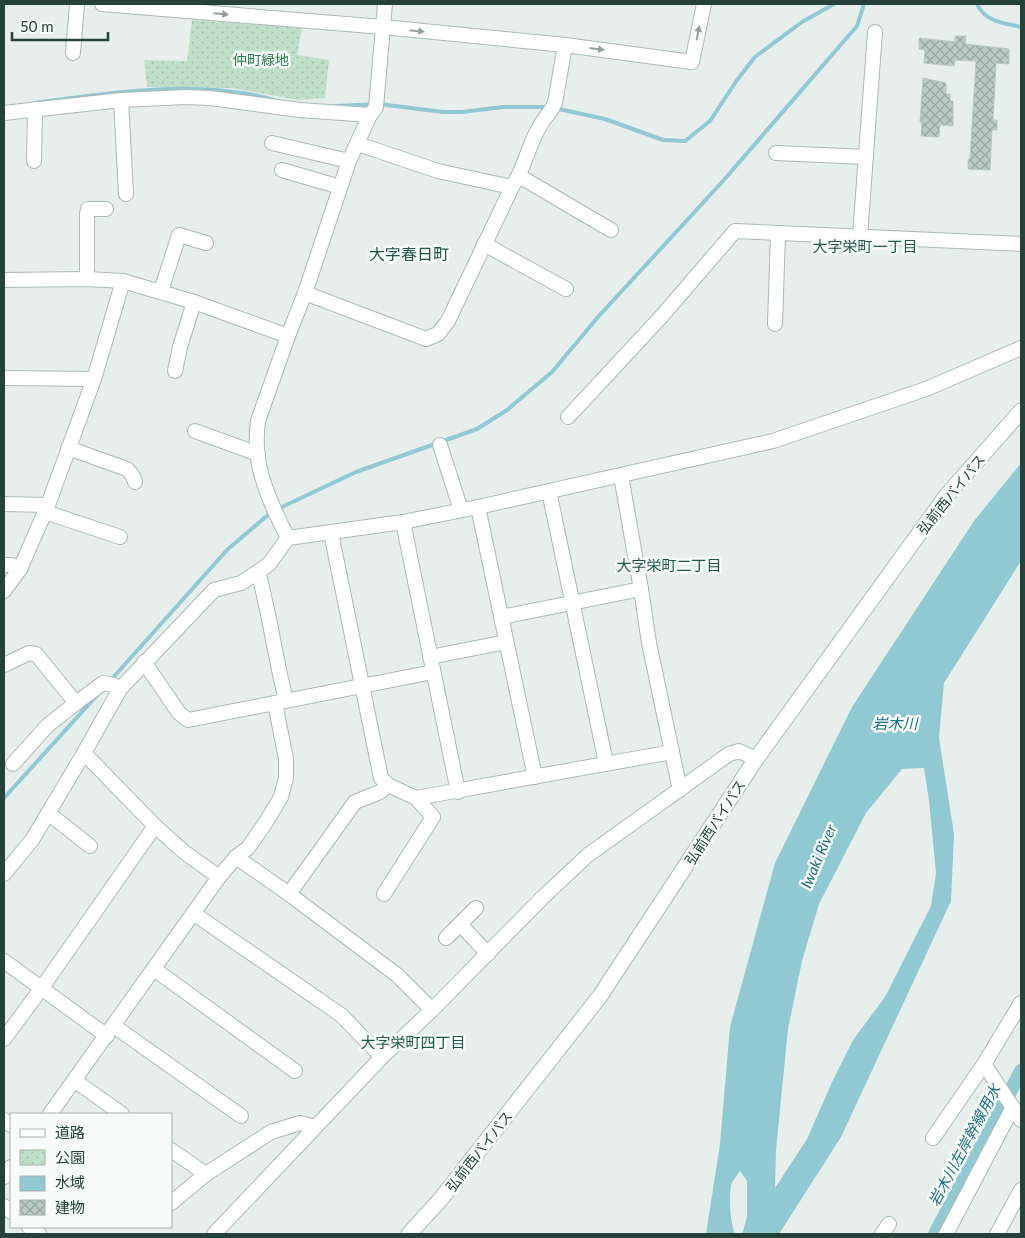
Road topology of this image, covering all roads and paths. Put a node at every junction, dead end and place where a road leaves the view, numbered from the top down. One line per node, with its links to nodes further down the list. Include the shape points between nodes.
1 (77, 4): 8 (street)
2 (102, 4): 5 (street, one-way to 5)
3 (385, 4): 5 (street)
4 (704, 4): 7 (street, one-way to 4, via 692,62)
5 (383, 28): 7 (street, one-way to 7); 10 (street)
6 (876, 32): 16 (street)
7 (565, 45): 20 (street, via 553,107 539,126)
8 (73, 53)
9 (121, 100): 10 (street, via 202,98 300,110); 11 (street); 22 (street)
10 (375, 107): 14 (street)
11 (35, 108): 12 (street); 17 (street)
12 (4, 113)
13 (272, 143): 18 (street)
14 (358, 144): 18 (street); 20 (street, via 438,172)
15 (776, 153): 16 (street)
16 (866, 157): 26 (street)
17 (34, 161)
18 (349, 161): 21 (street)
19 (282, 170): 21 (street)
20 (515, 182): 24 (street); 28 (street)
21 (340, 187): 35 (street)
22 (126, 194)
23 (106, 209): 30 (street, via 88,209)
24 (611, 230)
25 (778, 234): 26 (street); 37 (street); 44 (street, via 735,231)
26 (860, 236): 29 (street)
27 (206, 243): 34 (street, via 179,235)
28 (484, 244): 33 (street); 35 (street, via 448,321 438,334 426,339)
29 (1021, 244)
30 (87, 278): 31 (street); 32 (street)
31 (4, 280)
32 (123, 281): 34 (street); 42 (street)
33 (566, 289)
34 (161, 291): 36 (street)
35 (305, 293): 38 (street)
36 (194, 302): 38 (street); 40 (street)
37 (775, 324)
38 (288, 336): 48 (street, via 258,421)
39 (1021, 348): 49 (street, via 926,389 773,441)
40 (175, 371)
41 (4, 378): 42 (street)
42 (94, 379): 47 (street)
43 (1021, 411): 78 (street, 弘前西バイパス, via 947,494)
44 (568, 417)
45 (195, 431): 48 (street)
46 (440, 445): 55 (street)
47 (68, 448): 50 (street, via 127,469); 54 (street)
48 (258, 454): 59 (street, via 260,469)
49 (621, 476): 51 (street); 63 (street)
50 (135, 482)
51 (549, 491): 53 (street); 65 (street)
52 (4, 504): 54 (street)
53 (478, 507): 55 (street); 66 (street)
54 (46, 508): 58 (street); 61 (street)
55 (461, 510): 56 (street)
56 (403, 522): 57 (street); 68 (street)
57 (330, 533): 59 (street); 72 (street)
58 (120, 537)
59 (288, 538): 62 (street, via 269,564)
60 (4, 564): 61 (street)
61 (20, 569): 64 (street)
62 (258, 572): 69 (street, via 241,583 214,590); 74 (street, via 267,602)
63 (641, 588): 65 (street); 76 (street)
64 (4, 591)
65 (573, 602): 66 (street); 79 (street)
66 (501, 617): 67 (street)
67 (506, 642): 68 (street); 81 (street)
68 (430, 656): 71 (street)
69 (144, 662): 73 (street); 74 (street, via 179,714 188,720)
70 (4, 665): 75 (street, via 29,653 36,654)
71 (433, 672): 72 (street); 84 (street)
72 (362, 685): 74 (street); 82 (street, via 381,778)
73 (112, 686): 75 (street); 77 (street)
74 (280, 701): 89 (street, via 286,758 286,778 281,797 248,848)
75 (76, 703): 80 (street, via 47,726)
76 (672, 752): 79 (street); 83 (street)
77 (84, 753): 86 (street); 87 (street)
78 (756, 759): 83 (street, via 739,751 729,754); 121 (street, 弘前西バイパス, via 600,996)
79 (606, 763): 81 (street)
80 (13, 764)
81 (535, 777): 84 (street)
82 (388, 785): 85 (street); 92 (street, via 380,792 355,802)
83 (680, 790): 98 (street, via 588,855)
84 (458, 792): 85 (street)
85 (416, 798): 93 (street, via 433,817)
86 (48, 813): 88 (street); 90 (street, via 32,840)
87 (156, 826): 91 (street, via 184,852); 101 (street)
88 (90, 846)
89 (236, 857): 91 (street); 92 (street)
90 (4, 874)
91 (219, 877): 95 (street)
92 (289, 894): 103 (street, via 397,975)
93 (384, 894)
94 (476, 908): 96 (street)
95 (193, 913): 100 (street); 106 (street, via 341,1015)
96 (460, 924): 97 (street); 98 (street)
97 (446, 938)
98 (488, 954): 103 (street)
99 (4, 961): 101 (street)
100 (154, 969): 104 (street); 108 (street)
101 (41, 988): 104 (street); 105 (street)
102 (1021, 1003): 107 (street)
103 (432, 1010): 106 (street)
104 (110, 1031): 109 (street); 113 (street)
105 (4, 1039)
106 (382, 1057): 114 (street)
107 (984, 1064): 110 (street); 115 (street)
108 (295, 1072)
109 (74, 1080): 111 (street); 112 (street)
110 (1015, 1110): 122 (street)
111 (51, 1113)
112 (121, 1113)
113 (241, 1116)
114 (315, 1127): 117 (street, via 300,1123 271,1132); 120 (street)
115 (934, 1138)
116 (172, 1151): 117 (street)
117 (206, 1174): 119 (street)
118 (1021, 1190): 123 (street)
119 (172, 1202)
120 (214, 1234)
121 (410, 1234)
122 (946, 1234)
123 (997, 1234)

